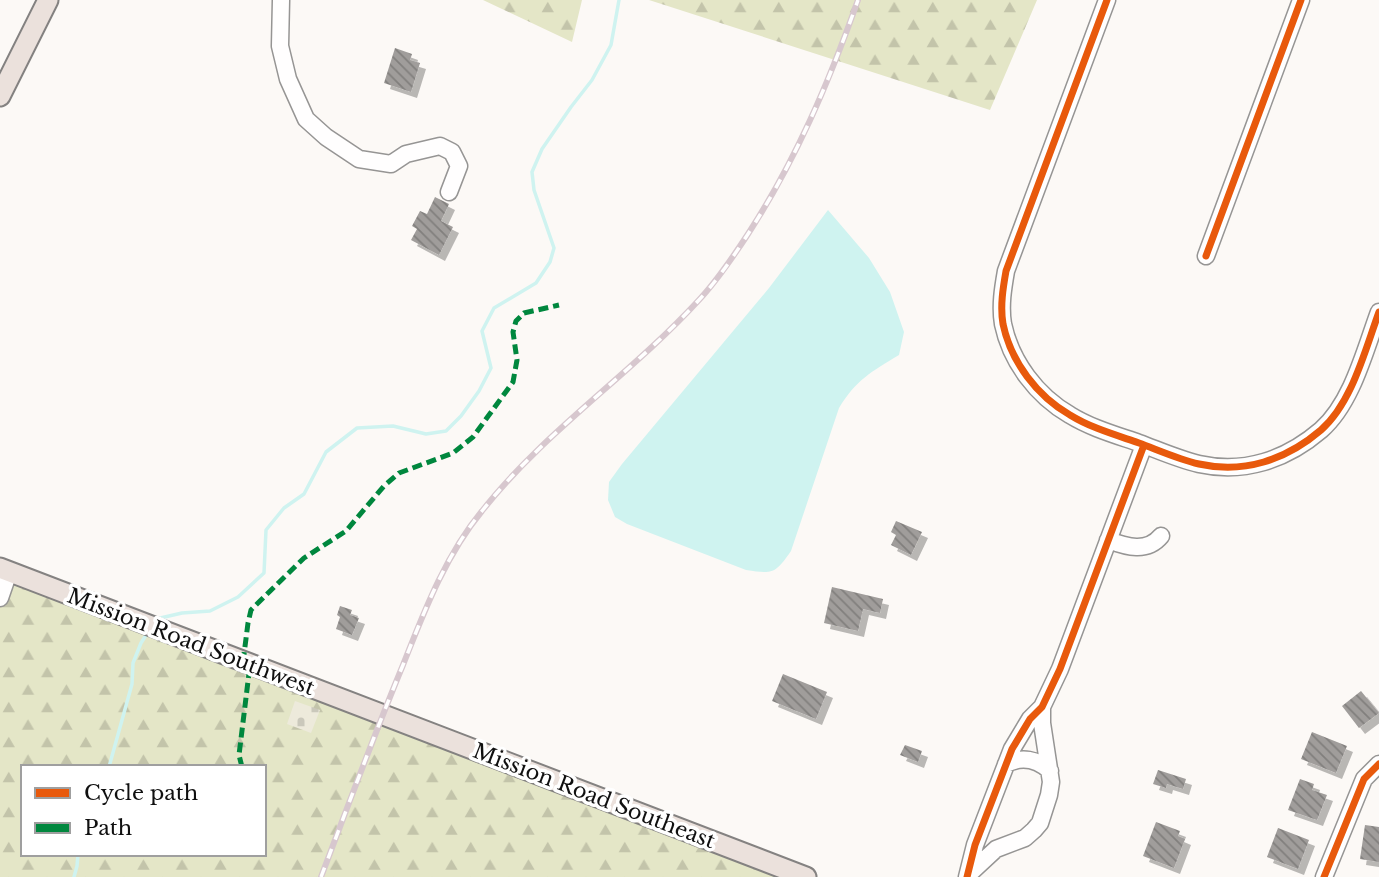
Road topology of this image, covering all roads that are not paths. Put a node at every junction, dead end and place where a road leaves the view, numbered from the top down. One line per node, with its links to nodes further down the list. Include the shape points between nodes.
1 (48, 0): 5 (main road)
2 (281, 0): 6 (street, via 280,46 306,120 359,159 391,164 406,154 440,146 452,152 459,166)
3 (1107, 0): 9 (street, via 1006,271 1003,323 1028,379 1048,400 1083,422)
4 (1301, 0): 7 (street)
5 (0, 96)
6 (449, 192)
7 (1206, 256)
8 (1377, 322): 9 (street, via 1335,415 1295,449 1258,465 1225,467 1195,463)
9 (1144, 445): 11 (street)
10 (1161, 536): 11 (street, via 1150,546 1140,547)
11 (1108, 540): 14 (street)
12 (5, 570): 13 (street); 15 (main road, Mission Road Southwest)
13 (0, 597)
14 (1042, 707): 16 (street, via 1021,733); 18 (street)
15 (382, 716): 20 (main road, Mission Road Southeast)
16 (1006, 764): 18 (street, via 1036,760); 19 (street)
17 (1379, 764): 21 (street, via 1364,779)
18 (1050, 771): 19 (street, via 1049,795 1040,823 1025,838 996,849)
19 (968, 876)
20 (806, 877)
21 (1324, 877)

